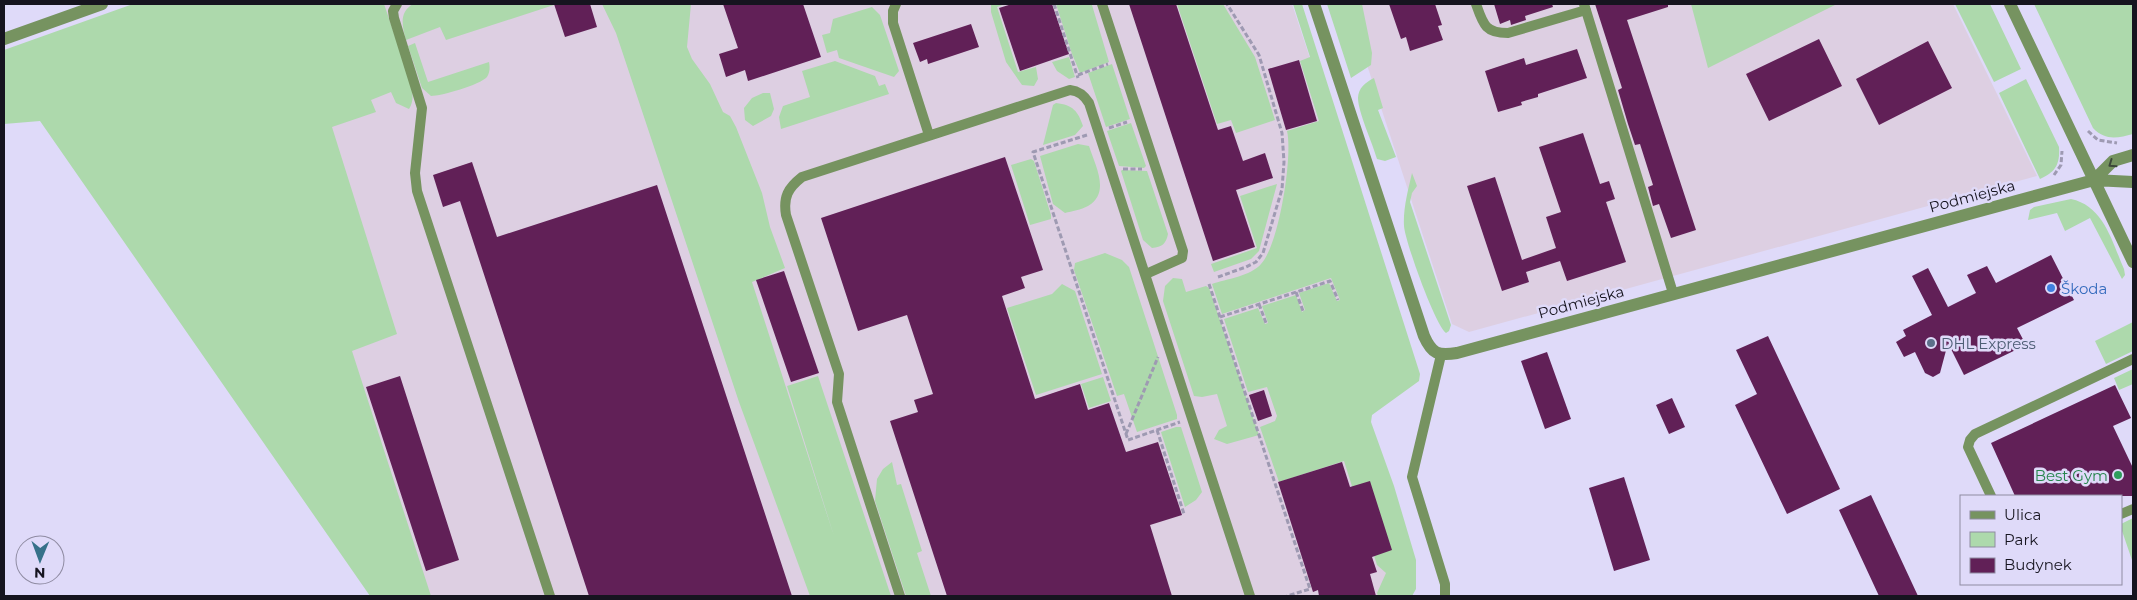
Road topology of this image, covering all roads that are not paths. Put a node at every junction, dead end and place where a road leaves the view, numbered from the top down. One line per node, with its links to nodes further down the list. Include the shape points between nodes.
1 (102, 4): 9 (street)
2 (397, 4): 20 (lane, via 394,18 422,108 415,173 417,191)
3 (896, 4): 10 (lane, via 893,23)
4 (1102, 4): 15 (lane, via 1183,251 1182,258 1175,263)
5 (1314, 4): 17 (street, via 1424,336 1430,348)
6 (1476, 4): 8 (lane, via 1486,28 1495,33 1508,33)
7 (2010, 4): 12 (street)
8 (1585, 7): 16 (lane)
9 (4, 39)
10 (929, 135): 15 (lane, via 1053,94 1077,91 1085,96); 21 (lane, via 802,177 790,187 784,205 839,374 837,402)
11 (2133, 155): 12 (street, Podmiejska, one-way to 12, via 2113,161)
12 (2094, 180): 13 (street, Podmiejska); 14 (street); 16 (street, Podmiejska)
13 (2133, 182)
14 (2133, 262)
15 (1146, 274): 22 (lane)
16 (1673, 293): 17 (street, Podmiejska)
17 (1441, 355): 23 (lane, via 1412,477 1445,584)
18 (2133, 359): 19 (lane, via 1975,434 1968,447)
19 (1991, 495)
20 (550, 596)
21 (900, 596)
22 (1250, 596)
23 (1445, 596)

